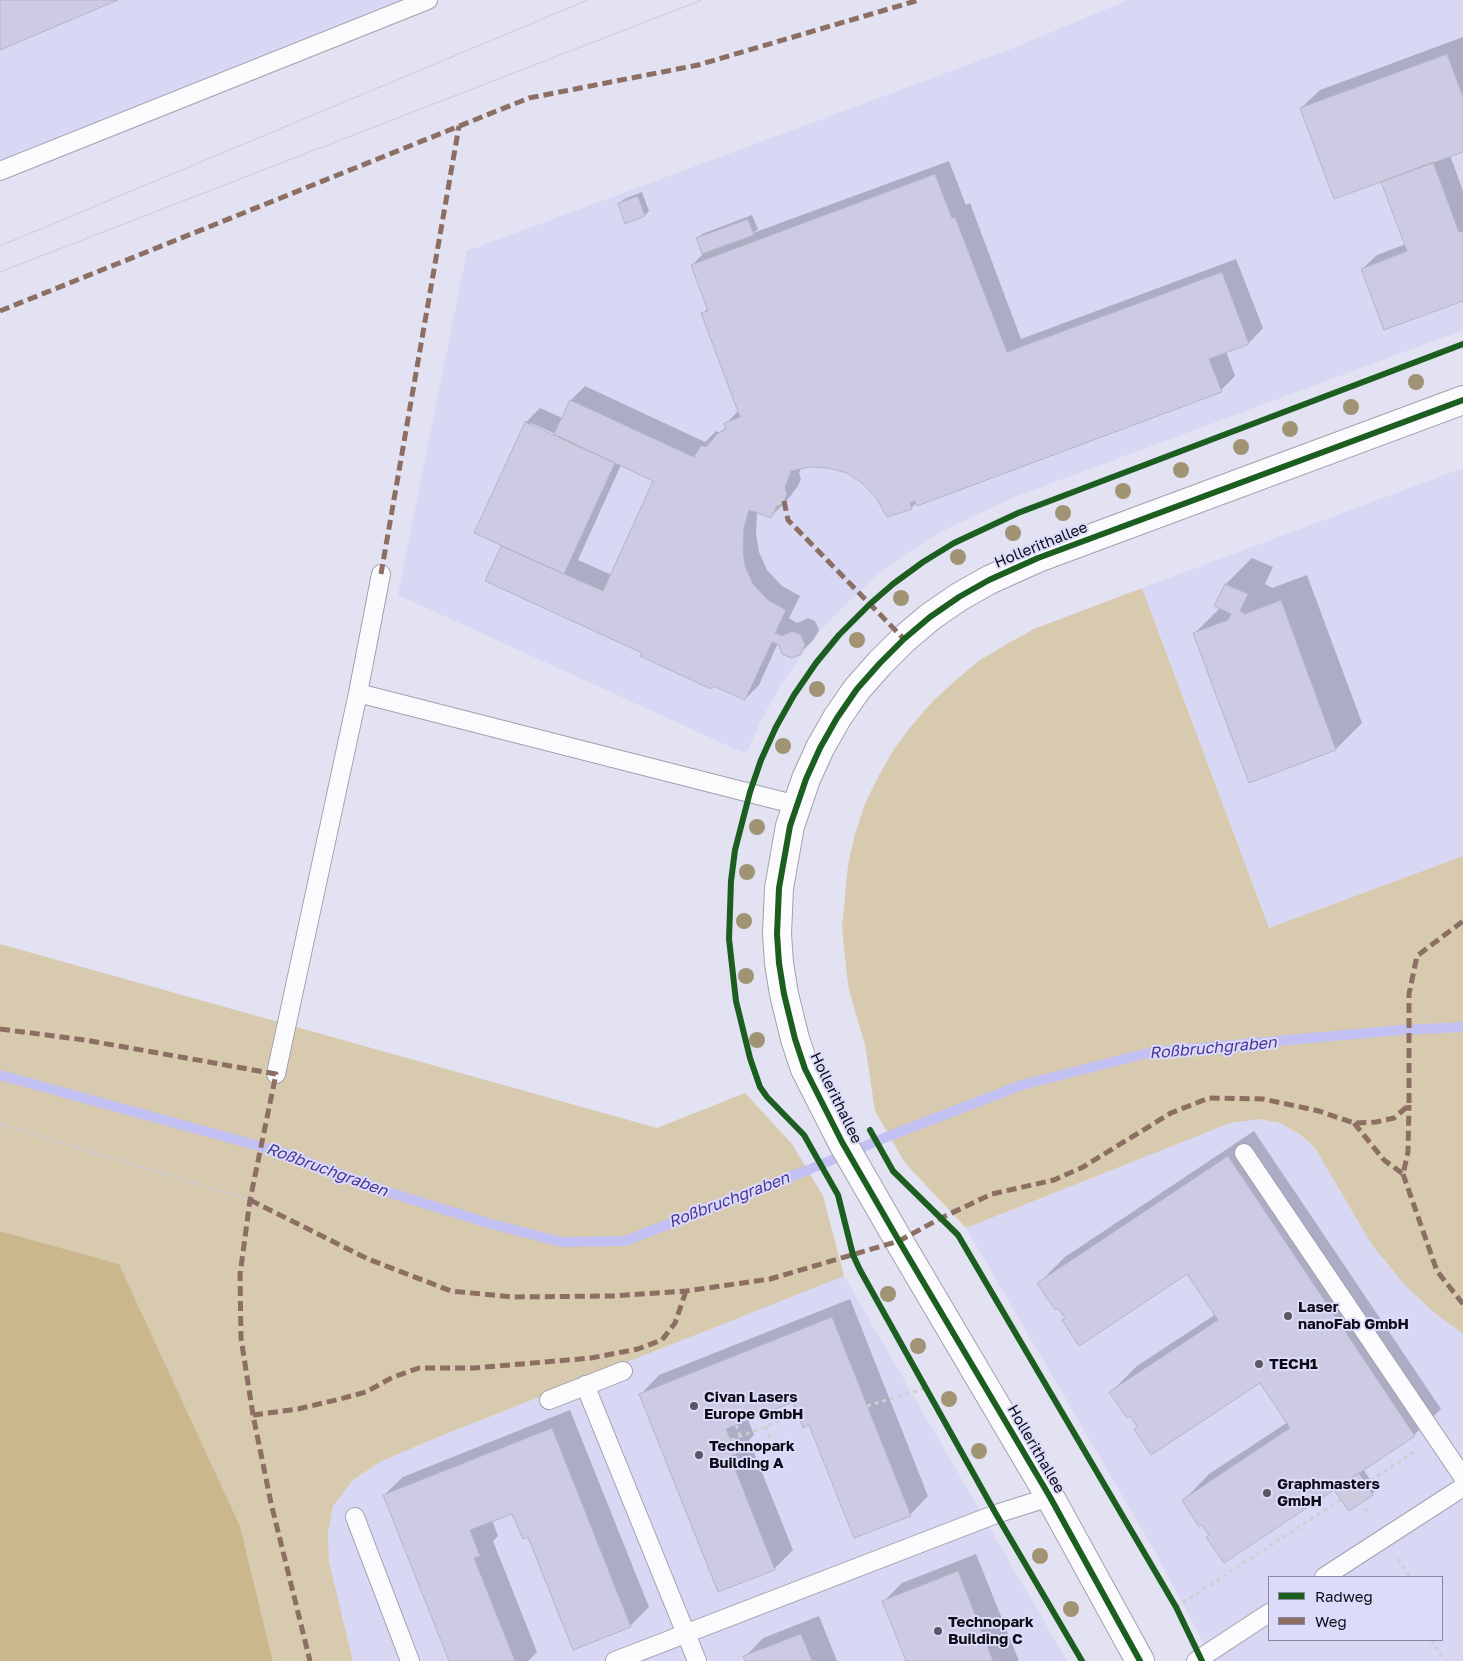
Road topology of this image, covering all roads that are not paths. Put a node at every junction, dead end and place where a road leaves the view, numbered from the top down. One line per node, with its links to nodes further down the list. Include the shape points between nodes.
1 (428, 0): 2 (lane)
2 (0, 171)
3 (1463, 400): 6 (street, Hollerithallee, via 1038,558 959,597 904,638 857,689 820,748)
4 (381, 574): 5 (lane)
5 (358, 693): 6 (lane); 7 (lane)
6 (797, 805): 13 (street, Hollerithallee, via 779,888 778,934 784,994 805,1069 849,1153)
7 (276, 1074)
8 (1244, 1154): 12 (lane, via 1436,1438)
9 (622, 1371): 10 (lane)
10 (586, 1386): 11 (lane); 17 (lane)
11 (549, 1400)
12 (1462, 1489): 15 (lane)
13 (1050, 1498): 17 (lane, via 996,1514); 21 (street, Hollerithallee)
14 (355, 1516): 18 (lane)
15 (1326, 1576)
16 (1268, 1614): 22 (lane)
17 (686, 1634): 19 (lane); 20 (lane)
18 (410, 1661)
19 (615, 1661)
20 (697, 1661)
21 (1140, 1661)
22 (1196, 1661)

